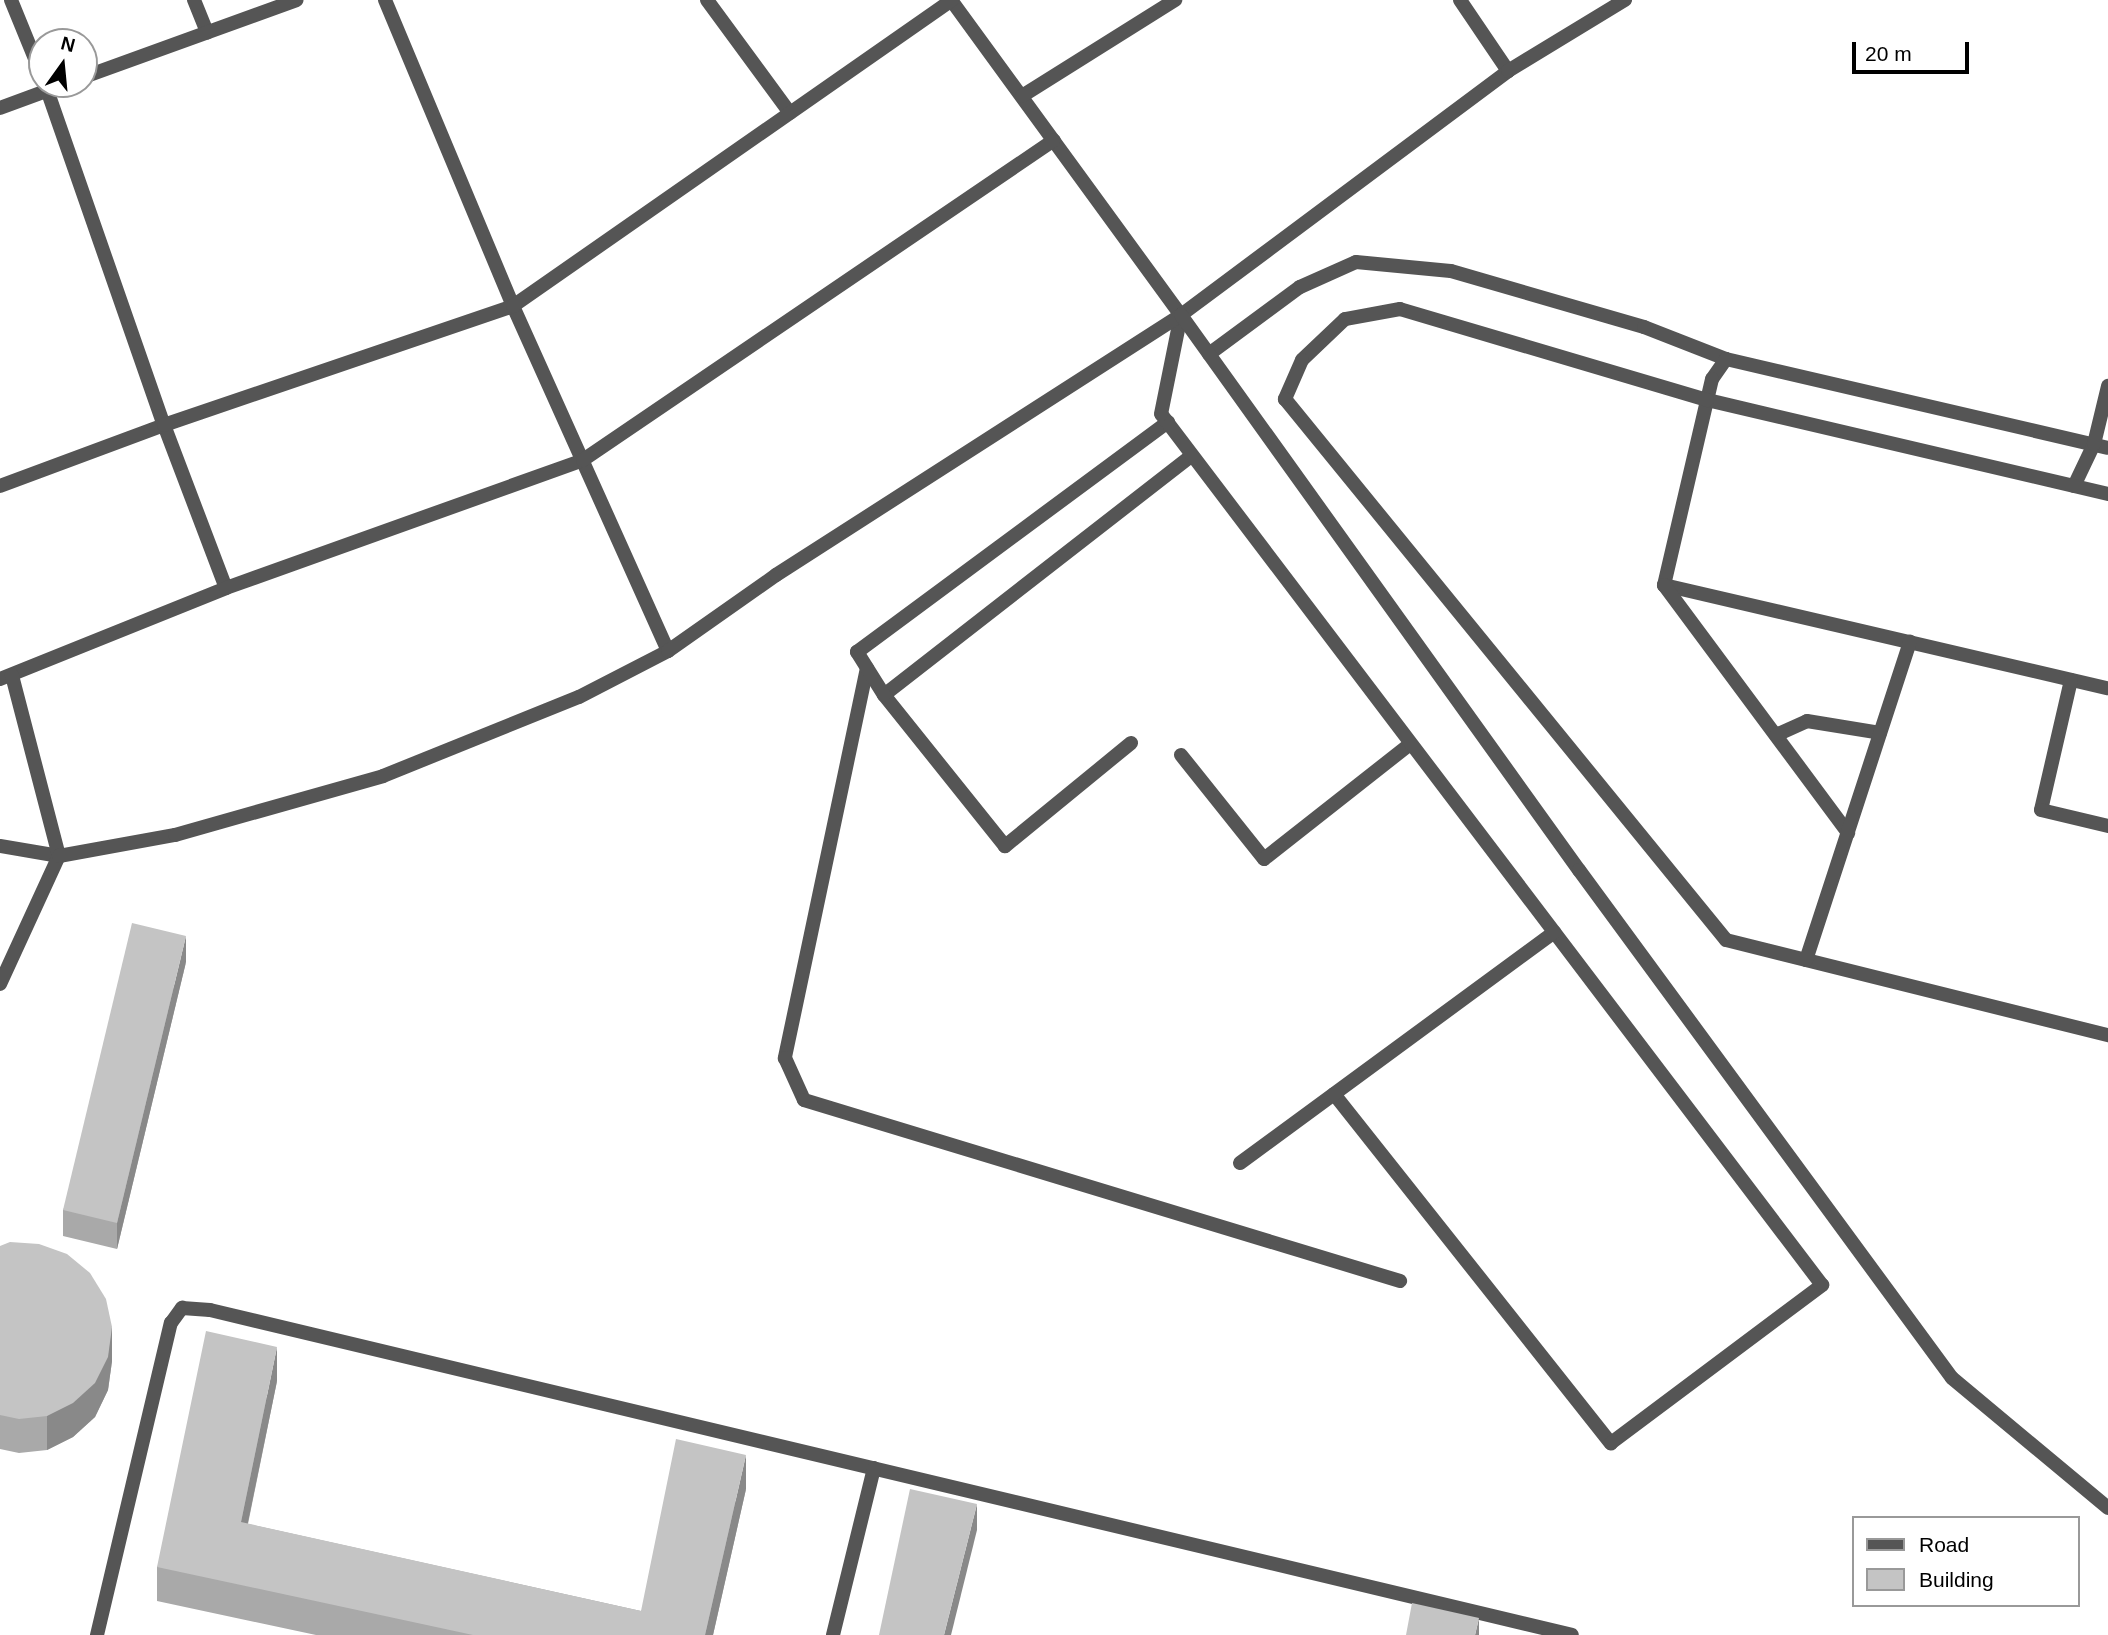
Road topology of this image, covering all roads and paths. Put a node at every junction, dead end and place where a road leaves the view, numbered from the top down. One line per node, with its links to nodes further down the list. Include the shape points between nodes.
1 (11, 0): 11 (street)
2 (194, 0): 10 (street)
3 (297, 0): 10 (street)
4 (385, 0): 20 (street)
5 (707, 0): 18 (street)
6 (952, 0): 15 (street); 18 (street)
7 (1175, 0): 15 (street)
8 (1460, 0): 12 (street)
9 (1625, 0): 12 (street)
10 (207, 33): 13 (street)
11 (28, 42)
12 (1508, 71): 21 (street)
13 (98, 72)
14 (28, 95): 17 (street)
15 (1022, 96): 19 (street)
16 (50, 98): 27 (street)
17 (0, 108)
18 (790, 113): 20 (street)
19 (1054, 140): 21 (street); 30 (street)
20 (513, 306): 27 (street); 30 (street)
21 (1181, 315): 22 (street); 26 (street, via 1161,414); 37 (street, via 776,575)
22 (1209, 354): 23 (street, via 1300,286 1356,262 1451,271 1644,327); 60 (street, via 1579,870 1952,1378)
23 (1726, 359): 25 (street, via 1712,379); 28 (street)
24 (2108, 386): 28 (street)
25 (1707, 400): 32 (street); 34 (street); 53 (street, via 1401,309 1345,319 1303,360 1285,399 1726,940)
26 (1168, 422): 29 (street); 38 (street, via 857,652)
27 (164, 425): 31 (street); 35 (street)
28 (2101, 446): 32 (street)
29 (1192, 455): 42 (street); 46 (street)
30 (583, 460): 35 (street); 37 (street)
31 (0, 486)
32 (2074, 486): 33 (street)
33 (2108, 494)
34 (1664, 585): 36 (street); 44 (street)
35 (226, 588): 39 (street)
36 (1910, 642): 40 (street); 43 (street)
37 (668, 651): 51 (street, via 579,697 383,776 175,835)
38 (867, 668): 42 (street); 58 (street, via 785,1058 804,1100)
39 (6, 677): 51 (street)
40 (2071, 680): 41 (street); 48 (street, via 2041,810)
41 (2108, 688)
42 (884, 695): 45 (street, via 1005,846)
43 (1880, 733): 44 (street, via 1807,720); 49 (street)
44 (1776, 735): 49 (street)
45 (1131, 743)
46 (1410, 744): 47 (street, via 1264,859); 52 (street)
47 (1181, 755)
48 (2108, 826)
49 (1848, 832): 53 (street)
50 (0, 846): 51 (street)
51 (59, 856): 54 (street)
52 (1554, 932): 56 (street); 56 (street, via 1822,1285 1611,1443)
53 (1806, 960): 55 (street)
54 (0, 984)
55 (2108, 1035)
56 (1334, 1094): 57 (street)
57 (1240, 1163)
58 (1400, 1281)
59 (873, 1468): 61 (street); 62 (street, via 210,1310 182,1308 171,1324); 63 (street)
60 (2108, 1508)
61 (1531, 1630): 64 (street)
62 (97, 1635)
63 (833, 1635)
64 (1572, 1635)

